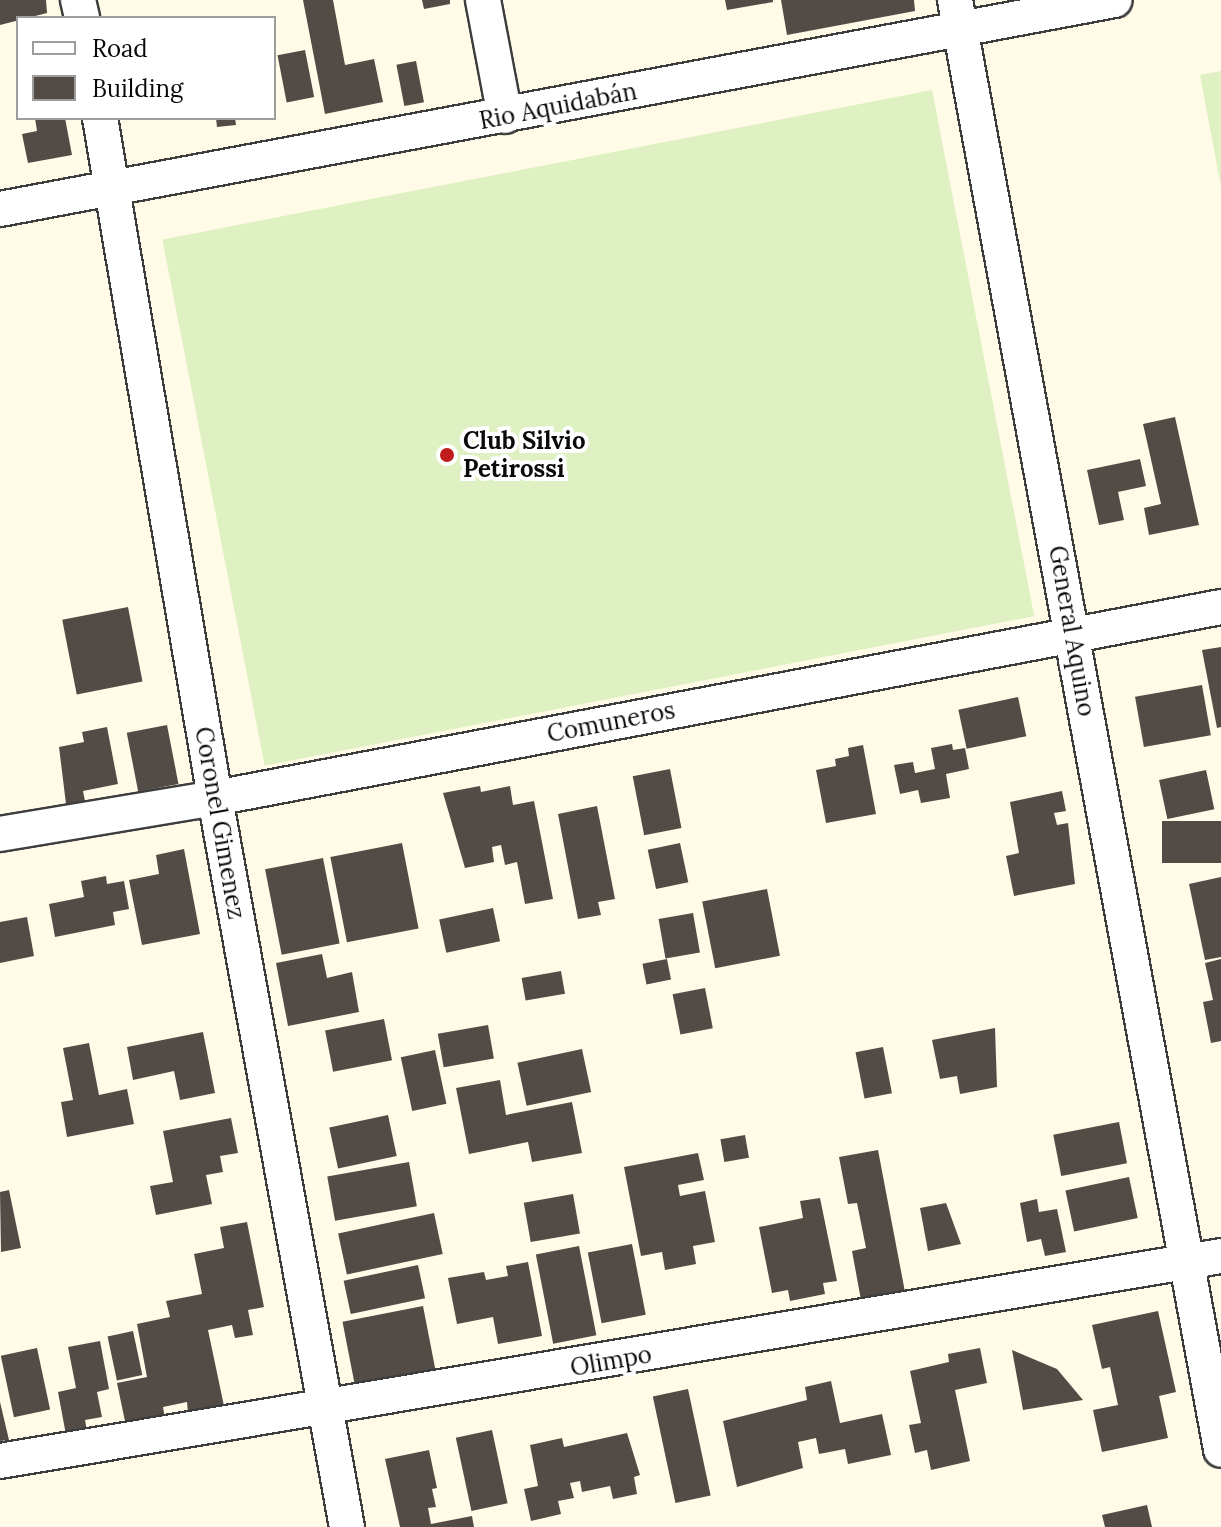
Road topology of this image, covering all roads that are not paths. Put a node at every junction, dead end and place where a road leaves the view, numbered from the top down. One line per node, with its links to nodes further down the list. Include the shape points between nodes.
1 (483, 0): 4 (street)
2 (1115, 0): 3 (street, Rio Aquidabán)
3 (958, 14): 4 (street, Rio Aquidabán); 9 (street, General Aquino)
4 (505, 116): 6 (street, Rio Aquidabán)
5 (100, 120): 6 (street, Coronel Gimenez)
6 (113, 190): 7 (street, Rio Aquidabán); 10 (street, Coronel Gimenez)
7 (0, 209)
8 (1221, 607): 9 (street, Comuneros)
9 (1072, 633): 10 (street, Comuneros); 13 (street, General Aquino)
10 (215, 798): 11 (street, Comuneros); 14 (street, Coronel Gimenez)
11 (0, 834)
12 (1221, 1256): 13 (street, Olimpo)
13 (1185, 1263): 14 (street, Olimpo); 15 (street, General Aquino)
14 (323, 1410): 16 (street, Olimpo); 17 (street, Coronel Gimenez)
15 (1221, 1450)
16 (0, 1461)
17 (347, 1527)

